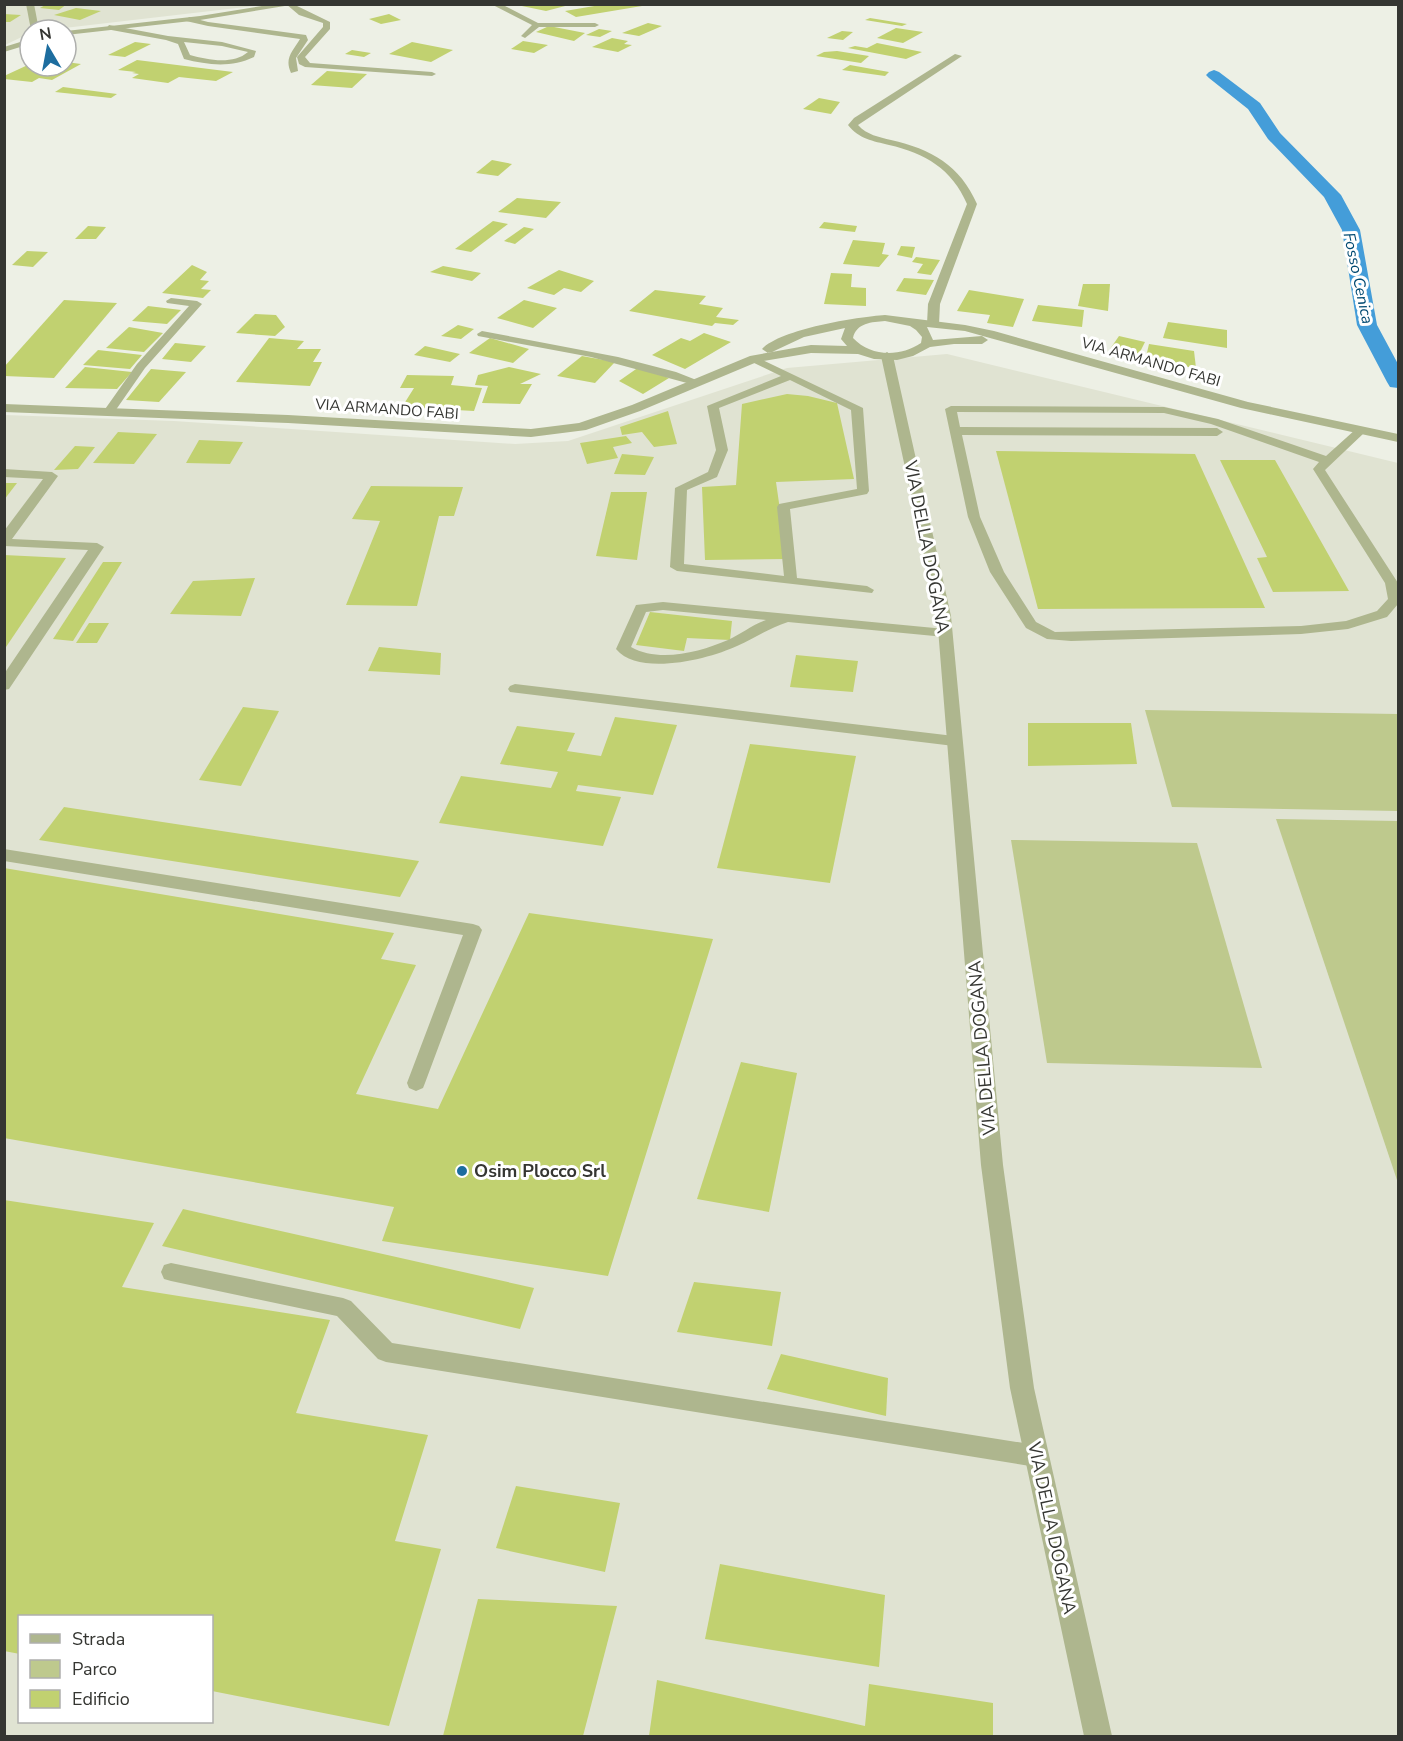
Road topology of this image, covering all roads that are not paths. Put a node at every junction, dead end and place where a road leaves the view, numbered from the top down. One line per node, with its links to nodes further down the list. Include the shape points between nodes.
1 (494, 4): 4 (lane)
2 (291, 5): 3 (street); 12 (lane, via 326,22 327,27 302,57 308,65)
3 (189, 19): 6 (street); 11 (lane, via 303,37 291,58)
4 (537, 25): 5 (lane); 8 (lane)
5 (595, 25)
6 (110, 27): 7 (street); 9 (lane)
7 (78, 31)
8 (525, 36)
9 (168, 38): 9 (lane, via 222,44 252,51 237,61 200,61 187,57 181,43)
10 (958, 56): 16 (street, via 853,125 860,135 916,148 937,158 949,167 968,194 972,204 934,304)
11 (294, 71)
12 (432, 74)
13 (171, 301): 26 (lane, via 197,304 141,366)
14 (861, 322): 15 (street, VIA ARMANDO FABI, via 885,318); 20 (street, via 847,332 847,339); 22 (street, VIA ARMANDO FABI, via 788,340)
15 (910, 322): 16 (street, VIA ARMANDO FABI); 18 (street, via 927,332)
16 (933, 324): 19 (street, VIA ARMANDO FABI, via 994,334)
17 (482, 334): 24 (lane, via 587,353)
18 (927, 344): 19 (street, via 968,339); 21 (street, via 912,354)
19 (1043, 348): 28 (street, VIA ARMANDO FABI, via 1243,405)
20 (860, 350): 21 (street); 22 (street, via 811,349)
21 (887, 356): 38 (street, VIA DELLA DOGANA)
22 (754, 359): 23 (lane); 24 (street, VIA ARMANDO FABI)
23 (790, 376): 35 (lane, via 856,408 863,491 783,507); 35 (lane, via 713,406 722,450 713,474 681,488 677,567)
24 (698, 383): 26 (street, VIA ARMANDO FABI, via 581,427 531,433)
25 (4, 408): 26 (street, VIA ARMANDO FABI)
26 (109, 412)
27 (955, 431): 29 (lane); 32 (lane, via 951,409 1164,410 1214,421); 32 (lane, via 974,517 997,572 1031,625 1052,636 1301,630 1348,625 1382,614 1395,600 1392,583 1319,469)
28 (1360, 431): 30 (street, VIA ARMANDO FABI); 31 (street, VIA ARMANDO FABI); 32 (lane)
29 (1217, 432)
30 (1398, 438)
31 (1398, 443)
32 (1328, 460)
33 (4, 473): 34 (lane, via 52,476)
34 (4, 541): 39 (lane, via 97,546)
35 (791, 580): 36 (lane)
36 (867, 590)
37 (787, 618): 37 (lane, via 650,606 641,608 623,649 641,658 704,653); 38 (lane)
38 (945, 633): 41 (street, VIA DELLA DOGANA)
39 (4, 686)
40 (515, 689): 41 (lane)
41 (954, 741): 45 (street, VIA DELLA DOGANA, via 993,1165 1022,1388)
42 (4, 855): 43 (lane, via 473,930)
43 (416, 1083)
44 (171, 1272): 45 (lane, via 343,1308 386,1352)
45 (1036, 1456): 46 (street, VIA DELLA DOGANA)
46 (1098, 1737)

